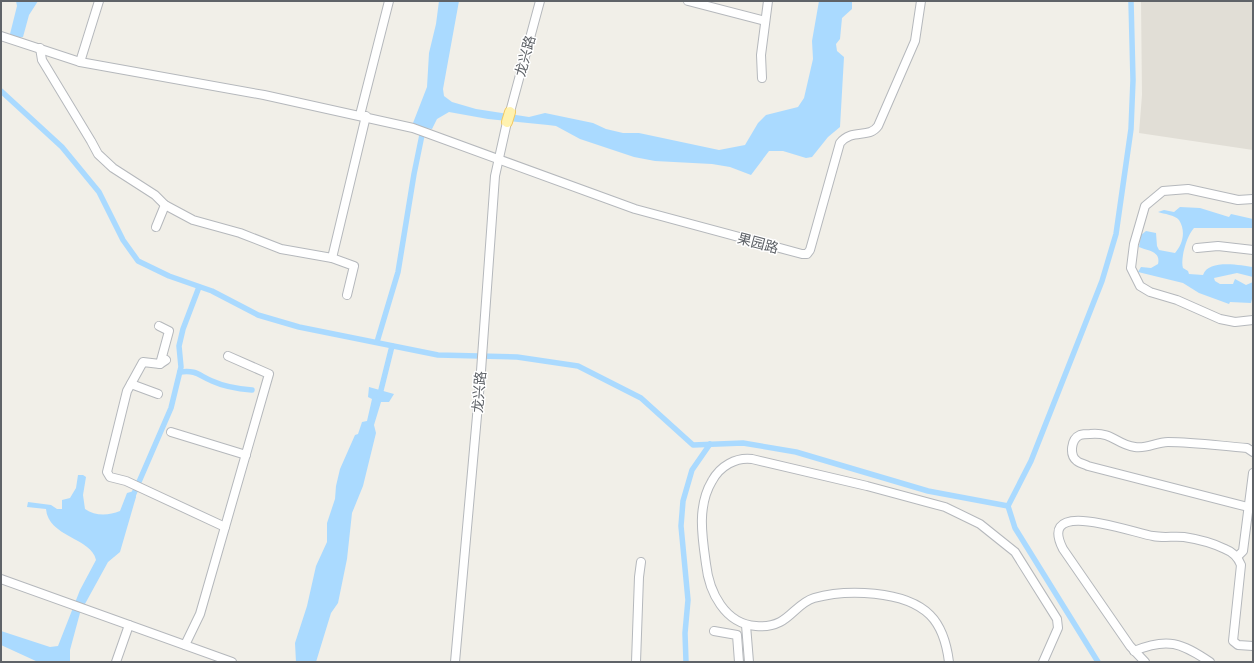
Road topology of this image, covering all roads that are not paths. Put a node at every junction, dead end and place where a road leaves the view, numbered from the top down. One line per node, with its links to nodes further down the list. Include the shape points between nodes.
1 (100, 1): 10 (street)
2 (389, 1): 13 (street)
3 (540, 1): 12 (street, 龙兴路)
4 (688, 1): 7 (street)
5 (768, 1): 7 (street)
6 (921, 1): 15 (street, 果园路, via 915,41 878,126 870,133 849,135 840,144 810,250 806,254 651,214)
7 (765, 21): 11 (street, via 761,55)
8 (3, 37): 9 (street, 果园路)
9 (40, 48): 10 (street, 果园路); 17 (street, via 42,60 98,154 113,168)
10 (80, 62): 13 (street, 果园路)
11 (762, 78)
12 (510, 112): 14 (main road)
13 (363, 116): 15 (street, 果园路, via 432,133); 21 (street)
14 (507, 122): 15 (street, 龙兴路)
15 (498, 159): 45 (street, 龙兴路)
16 (1253, 199): 23 (street, via 1238,200 1188,189 1163,191 1145,206 1134,244 1131,268 1140,286 1150,292 1177,300 1220,320)
17 (166, 205): 18 (street); 21 (street, via 193,220 268,244)
18 (156, 227)
19 (1197, 248): 20 (street, via 1225,246)
20 (1253, 250)
21 (332, 258): 22 (street, via 354,266)
22 (347, 295)
23 (1253, 320)
24 (158, 326): 26 (street, via 169,332 163,362 143,362)
25 (228, 356): 30 (street, via 269,374)
26 (131, 384): 27 (street); 33 (street, via 127,391 107,472 110,477 126,481)
27 (158, 394)
28 (171, 432): 30 (street)
29 (1253, 452): 32 (street, via 1247,448 1167,442 1139,448 1128,446 1111,435 1100,433 1080,435 1072,446 1072,454 1077,461 1088,466)
30 (246, 455): 33 (street)
31 (1253, 473): 32 (street)
32 (1248, 507): 34 (street, via 1242,551)
33 (225, 527): 40 (street, via 200,614)
34 (1237, 556): 41 (street, via 1241,565 1233,640 1238,645); 42 (street, via 1226,549 1184,537 1154,536 1100,522 1068,521 1060,526 1057,538 1063,550)
35 (641, 562): 46 (street)
36 (1, 579): 37 (street)
37 (129, 625): 40 (street); 43 (street)
38 (746, 625): 48 (street); 49 (street, via 772,626 782,622 812,598 825,595 851,592 882,595 905,601 930,615 937,624 946,646); 50 (street, via 731,617 714,592 706,570 701,520 712,480 734,460 744,458 854,482 938,505 980,524 1015,552 1057,618 1057,632)
39 (714, 631): 47 (street, via 737,635)
40 (185, 645): 44 (street)
41 (1253, 646)
42 (1134, 651): 51 (street); 52 (street, via 1170,642)
43 (116, 662)
44 (232, 662)
45 (456, 662)
46 (636, 662)
47 (739, 662)
48 (749, 662)
49 (949, 662)
50 (1043, 662)
51 (1145, 662)
52 (1210, 662)

